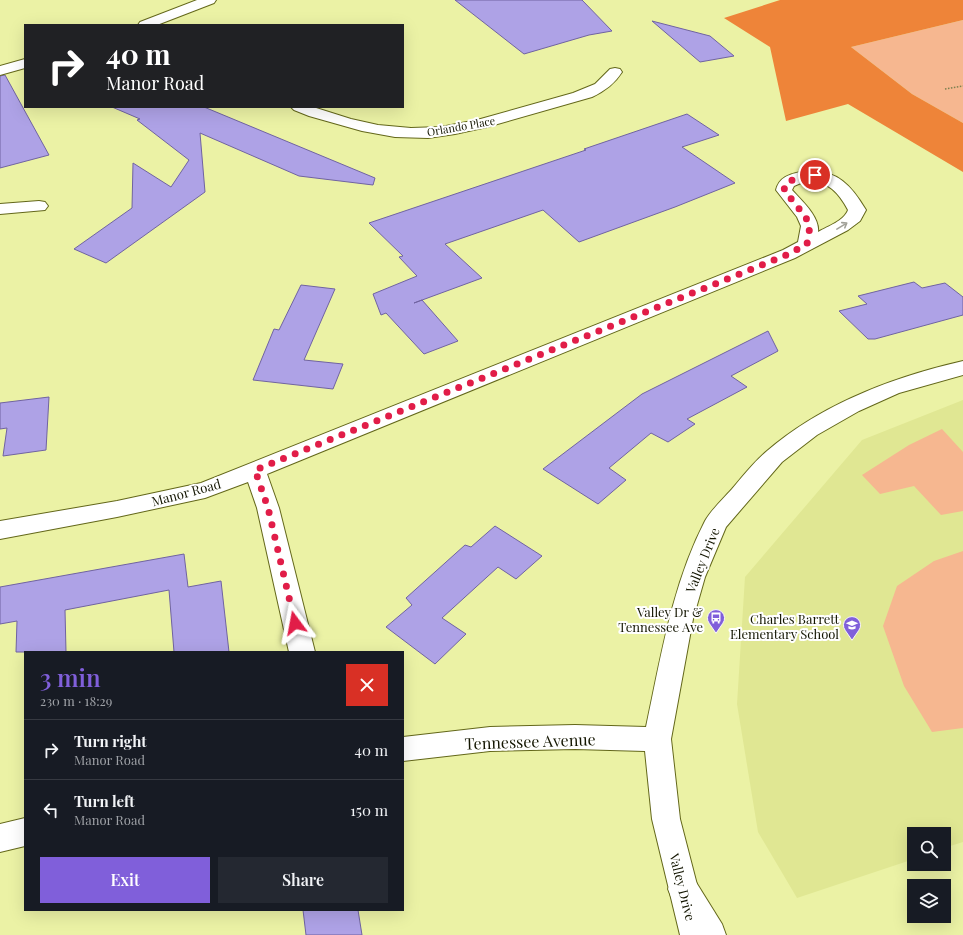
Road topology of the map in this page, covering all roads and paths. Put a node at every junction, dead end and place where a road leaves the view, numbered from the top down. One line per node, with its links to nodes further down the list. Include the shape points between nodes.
1 (210, 0): 2 (street)
2 (148, 24)
3 (24, 63): 4 (street)
4 (0, 71)
5 (615, 72): 8 (street, Orlando Place, via 600,87 577,97 474,125 429,133 370,129)
6 (963, 86): 7 (path)
7 (945, 89)
8 (302, 108)
9 (39, 206): 10 (street)
10 (0, 209)
11 (807, 244): 11 (street, Manor Road, one-way to 11, via 854,218 857,210 854,202 835,182 815,175 796,178 786,183 784,190 810,226); 13 (street, Manor Road, via 789,254)
12 (963, 368): 16 (street, Valley Drive, via 892,388 852,406 809,430 774,457 742,491 716,523 693,577 681,619)
13 (255, 470): 14 (street, Manor Road, via 205,490); 15 (street, via 268,508)
14 (0, 530)
15 (302, 651)
16 (657, 739): 17 (street, Tennessee Avenue, via 490,739); 20 (street, Valley Drive, via 666,819)
17 (404, 749)
18 (24, 832): 19 (street)
19 (0, 838)
20 (684, 889): 21 (street, Valley Drive); 22 (street)
21 (695, 935)
22 (711, 935)

